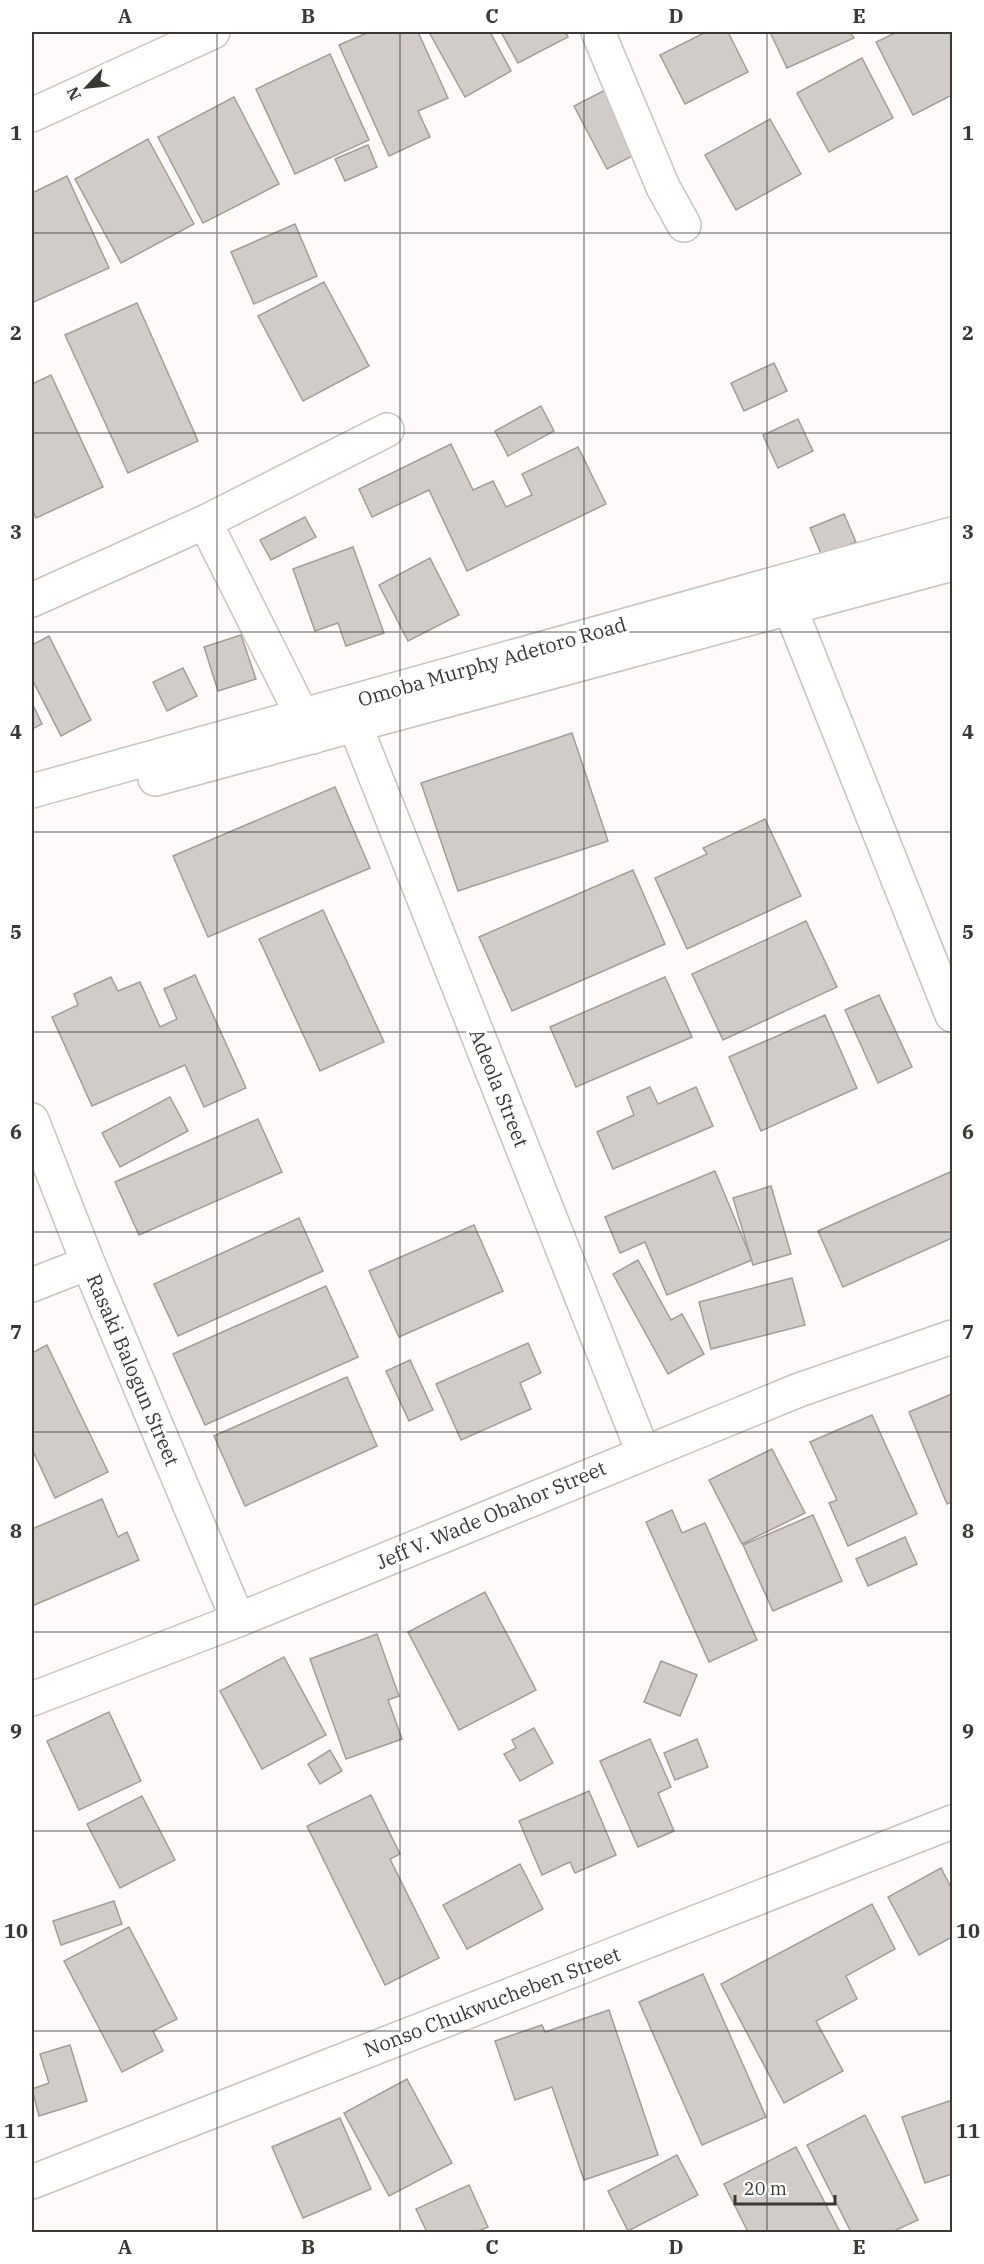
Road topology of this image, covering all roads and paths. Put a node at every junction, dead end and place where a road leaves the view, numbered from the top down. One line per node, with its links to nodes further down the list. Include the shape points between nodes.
1 (213, 32): 3 (street)
2 (598, 32): 4 (street, via 663,187)
3 (32, 115)
4 (684, 225)
5 (387, 430): 6 (street)
6 (206, 522): 9 (street); 11 (street)
7 (952, 534): 11 (street, Omoba Murphy Adetoro Road)
8 (952, 564): 10 (street, Omoba Murphy Adetoro Road)
9 (32, 600)
10 (790, 608): 12 (street, Omoba Murphy Adetoro Road); 15 (street)
11 (308, 725): 12 (street, Omoba Murphy Adetoro Road); 13 (street, Omoba Murphy Adetoro Road); 14 (street, Omoba Murphy Adetoro Road)
12 (356, 725): 20 (street, Adeola Street)
13 (32, 791)
14 (32, 813)
15 (952, 1015)
16 (32, 1120): 17 (street, Rasaki Balogun Street)
17 (88, 1263): 18 (street); 21 (street, Rasaki Balogun Street)
18 (32, 1286)
19 (952, 1337): 20 (street, Jeff V. Wade Obahor Street, via 799,1390)
20 (643, 1452): 21 (street, Jeff V. Wade Obahor Street)
21 (238, 1620): 22 (street, Jeff V. Wade Obahor Street)
22 (32, 1699)
23 (952, 1822): 24 (street, Nonso Chukwucheben Street)
24 (32, 2182)

